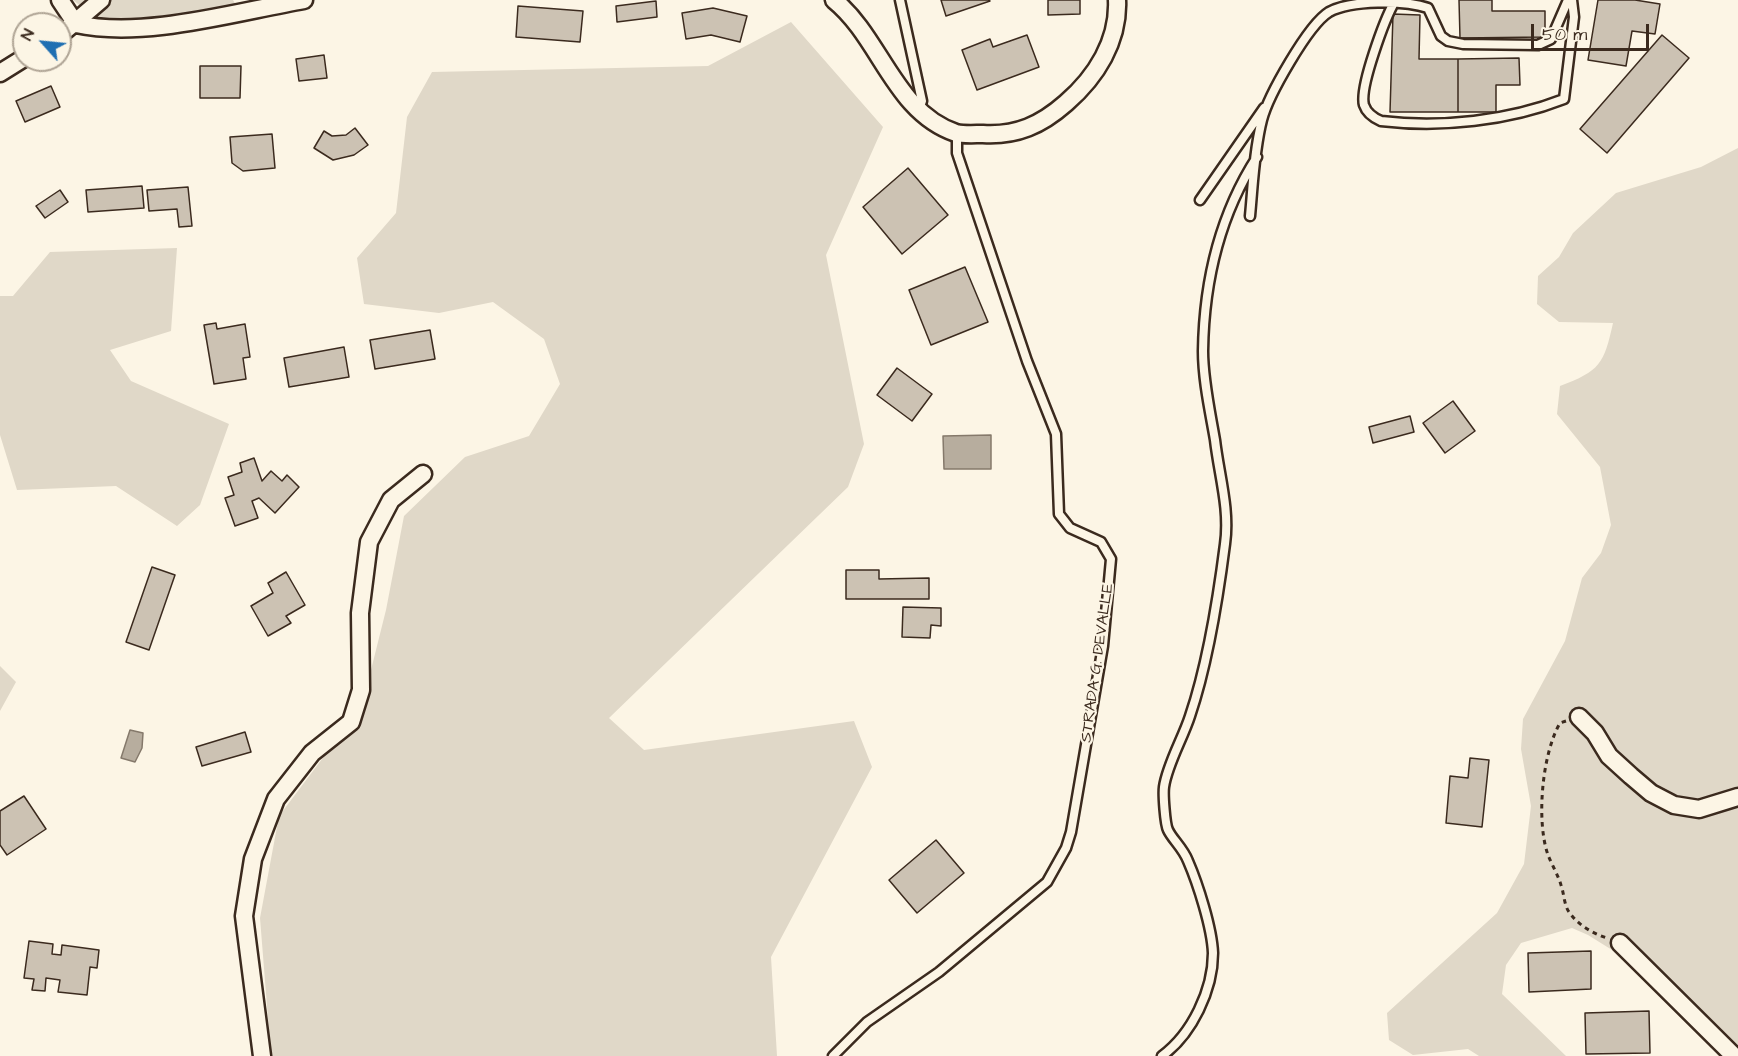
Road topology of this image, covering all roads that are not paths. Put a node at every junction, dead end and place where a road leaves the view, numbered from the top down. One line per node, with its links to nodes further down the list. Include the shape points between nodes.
1 (60, 0): 9 (street)
2 (101, 0): 9 (street)
3 (304, 0): 9 (street, via 140,29 100,29)
4 (834, 0): 12 (street, via 851,14)
5 (900, 0): 12 (lane, via 922,101)
6 (1117, 0): 13 (street, via 1108,53 1081,90 1051,117 1008,135)
7 (1570, 0): 8 (lane, via 1551,39 1538,45 1448,41 1441,36 1428,8); 8 (lane, via 1574,17 1564,99 1498,117 1451,122 1381,121 1364,105 1365,82 1384,20)
8 (1395, 1): 11 (lane, via 1331,10 1322,16 1296,52)
9 (76, 24): 10 (street)
10 (72, 27)
11 (1268, 103): 14 (lane, via 1261,122); 15 (lane)
12 (918, 112): 13 (street)
13 (957, 133): 23 (lane, STRADA G. DEVALLE, via 957,153 1027,361 1056,434 1059,514 1070,528 1101,542 1111,559 1103,646 1071,832 1047,882 939,972 867,1022)
14 (1257, 157): 16 (lane); 24 (lane, via 1242,180 1217,238 1208,296 1203,352 1225,498 1226,541 1191,714 1164,788 1168,830 1183,848 1191,868 1212,961 1203,1001 1174,1047)
15 (1200, 200)
16 (1250, 216)
17 (423, 474): 22 (street, via 391,500 369,542 360,613 361,690 351,722 312,753 276,799 254,859 243,916)
18 (1579, 717): 19 (street, via 1609,756 1651,794 1674,805 1699,808)
19 (1738, 797)
20 (1620, 943): 21 (street)
21 (1730, 1055)
22 (262, 1056)
23 (833, 1056)
24 (1162, 1056)

